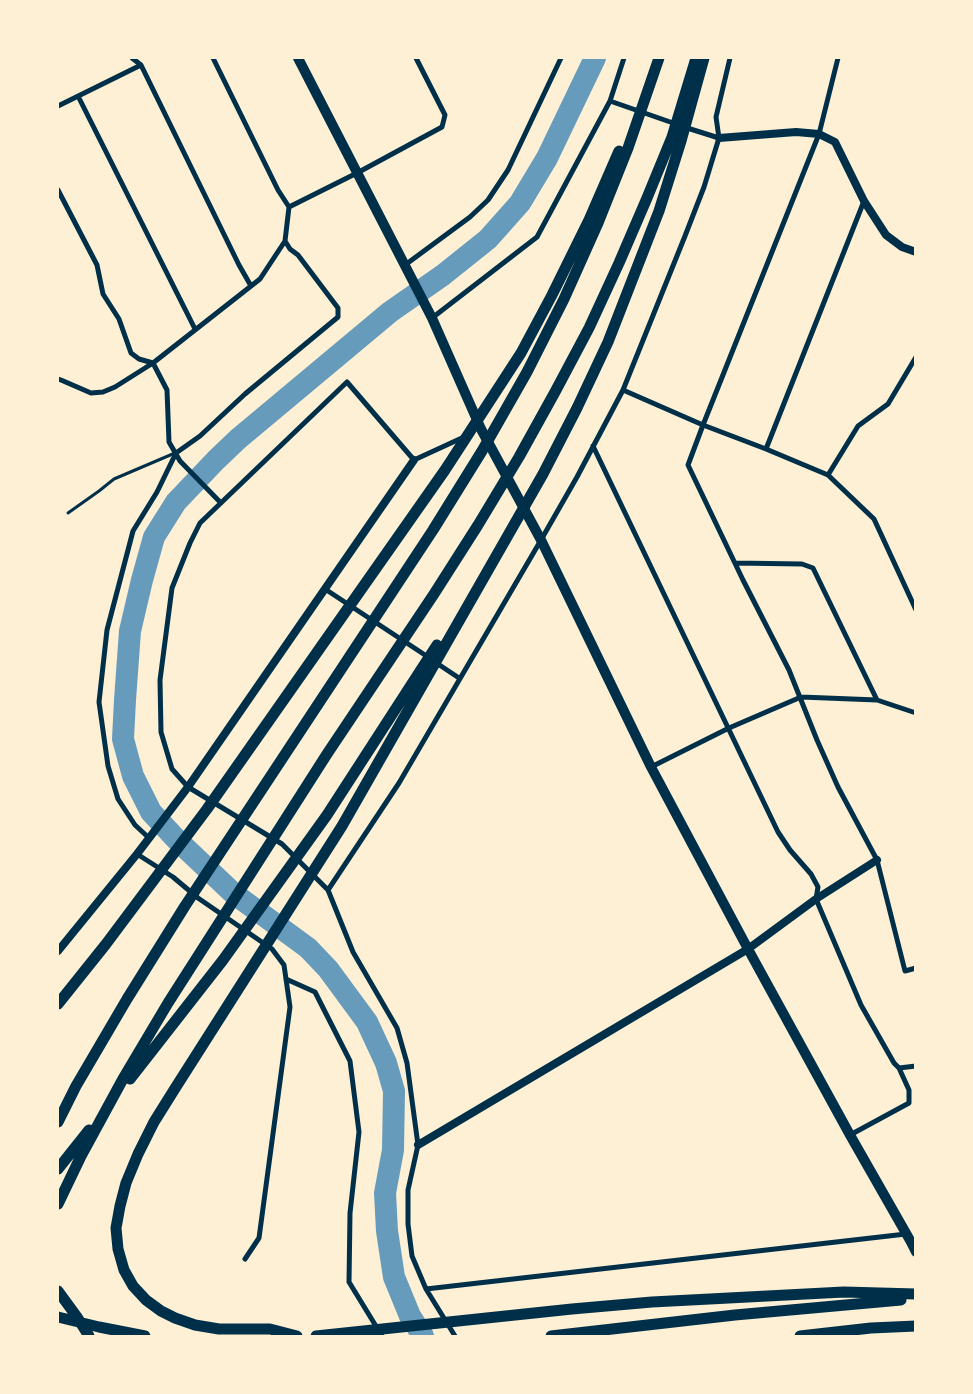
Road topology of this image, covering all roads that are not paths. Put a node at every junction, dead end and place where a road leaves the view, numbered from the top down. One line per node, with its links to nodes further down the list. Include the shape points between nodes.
1 (132, 58): 13 (street)
2 (213, 58): 22 (street, via 278,190)
3 (298, 58): 19 (main road)
4 (418, 58): 19 (street, via 445,115 442,127)
5 (561, 58): 25 (street, via 508,170 488,200)
6 (624, 58): 15 (street)
7 (652, 58): 63 (highway, via 622,145 589,220 521,353 445,470 207,809)
8 (659, 58): 66 (highway, via 598,223 527,372 433,530 185,906 127,999)
9 (696, 58): 70 (highway, via 672,137 619,263 589,328 519,457 434,594 326,754 168,1003 124,1077)
10 (704, 58): 43 (highway, via 659,211 608,342 543,474)
11 (730, 58): 18 (street, via 716,116)
12 (838, 58): 17 (street)
13 (140, 65): 14 (street); 26 (street)
14 (78, 96): 16 (street); 28 (street)
15 (610, 101): 18 (street); 27 (street, via 537,237)
16 (58, 106)
17 (819, 134): 18 (street, via 796,132); 21 (street, via 835,142); 33 (street)
18 (719, 138): 32 (street, via 704,187)
19 (357, 173): 22 (street); 25 (main road)
20 (58, 190): 30 (street, via 97,266 104,294 131,353)
21 (864, 201): 24 (street, via 886,235 902,247); 36 (street)
22 (290, 207): 23 (street)
23 (285, 241): 26 (street, via 260,279); 37 (street, via 338,308 338,317)
24 (916, 252)
25 (406, 267): 27 (main road)
26 (251, 286): 28 (street)
27 (431, 315): 34 (main road)
28 (196, 329): 30 (street)
29 (916, 357): 39 (street, via 888,404 858,426)
30 (152, 363): 31 (street, via 102,392 91,393); 37 (street, via 167,390 169,442)
31 (58, 379)
32 (623, 390): 33 (street); 35 (street)
33 (703, 425): 36 (street); 44 (street, via 688,465)
34 (481, 429): 38 (street); 42 (main road)
35 (593, 446): 42 (street); 51 (street)
36 (766, 449): 39 (street)
37 (176, 453): 40 (street); 41 (lane, via 114,479); 54 (street, via 133,531 107,630 100,702 108,766 118,799 135,825)
38 (414, 460): 40 (street, via 347,382); 45 (street)
39 (828, 475): 46 (street, via 874,519)
40 (221, 503): 53 (street, via 200,523 172,588 160,680 161,732 172,769)
41 (68, 513)
42 (541, 540): 47 (street); 52 (main road)
43 (502, 545): 69 (highway, via 328,815 223,960); 82 (highway, via 318,866 154,1122 126,1183 120,1206 116,1228 118,1249 124,1270 146,1300 161,1311 195,1325 218,1329 270,1329)
44 (735, 563): 48 (street); 49 (street, via 802,564 813,568)
45 (324, 589): 47 (street); 53 (street)
46 (916, 610)
47 (459, 678): 57 (street, via 399,783)
48 (801, 697): 49 (street); 51 (street); 56 (street, via 838,787)
49 (877, 700): 50 (street)
50 (916, 713)
51 (730, 728): 52 (street); 58 (street, via 778,832 818,887)
52 (651, 767): 59 (main road)
53 (188, 787): 54 (street); 57 (street, via 282,844)
54 (149, 838): 55 (street)
55 (137, 854): 60 (street); 62 (street, via 272,949 284,965)
56 (876, 860): 58 (street); 61 (street, via 905,971)
57 (328, 890): 68 (street, via 353,952 396,1028 407,1062)
58 (816, 899): 59 (street); 65 (street, via 861,1005)
59 (748, 948): 67 (main road); 68 (street)
60 (58, 951)
61 (916, 968)
62 (286, 979): 73 (street, via 290,1007 259,1238); 84 (street, via 316,992 350,1061 359,1132 350,1213 349,1282)
63 (58, 1004)
64 (916, 1066): 65 (street)
65 (900, 1068): 67 (street, via 909,1090 909,1103)
66 (58, 1122)
67 (850, 1135): 71 (main road)
68 (418, 1146): 74 (street, via 408,1190 408,1224 412,1256)
69 (58, 1169)
70 (58, 1204)
71 (911, 1239): 72 (main road); 74 (street)
72 (916, 1252)
73 (245, 1259)
74 (426, 1289): 85 (street)
75 (58, 1291): 80 (highway)
76 (916, 1294): 83 (highway, via 844,1292 652,1302)
77 (916, 1299): 86 (highway)
78 (58, 1317): 81 (highway)
79 (916, 1326): 87 (highway)
80 (89, 1336)
81 (145, 1336)
82 (297, 1336)
83 (316, 1336)
84 (382, 1336)
85 (455, 1336)
86 (551, 1336)
87 (800, 1336)

